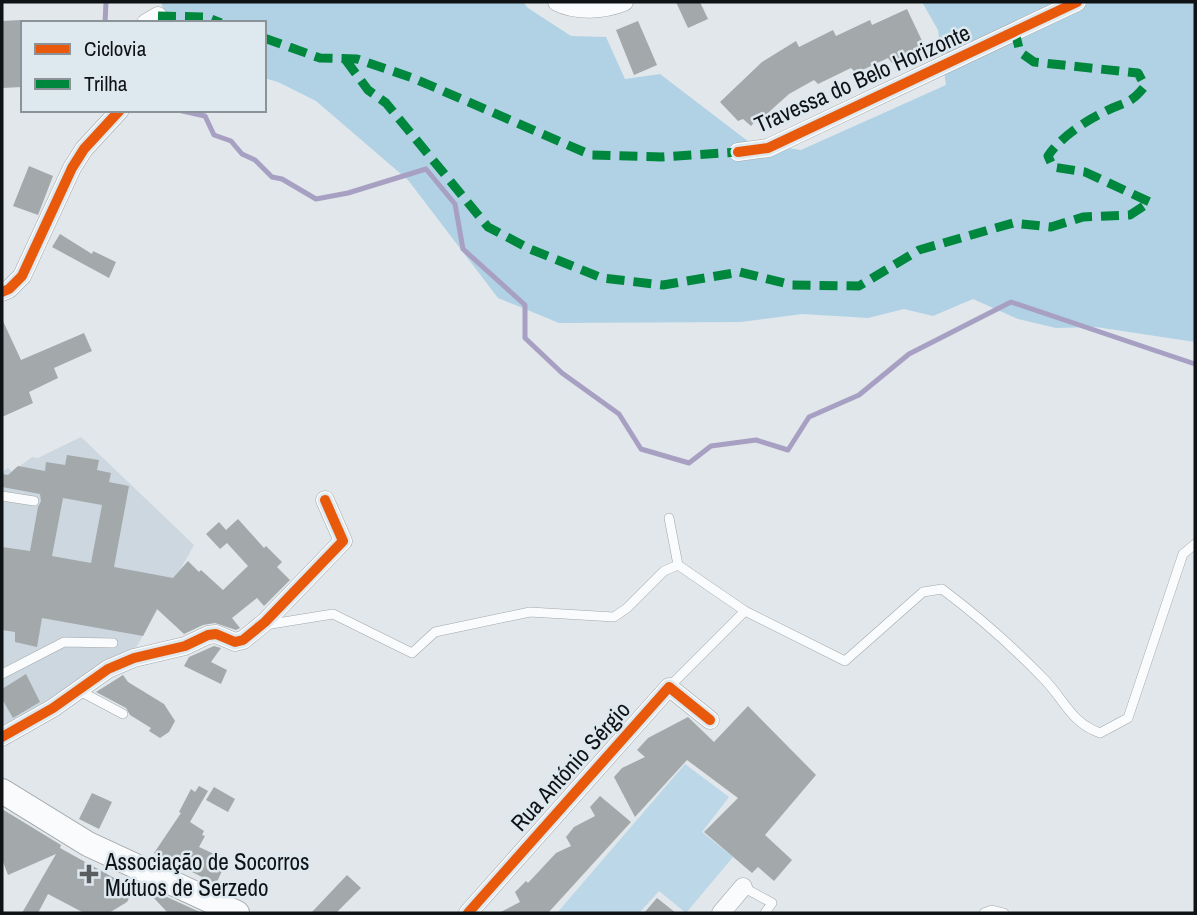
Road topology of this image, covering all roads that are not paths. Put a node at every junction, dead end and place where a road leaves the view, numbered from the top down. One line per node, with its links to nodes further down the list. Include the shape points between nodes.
1 (557, 2): 2 (street, via 567,7 607,9)
2 (624, 2)
3 (1077, 2): 5 (street, Travessa do Belo Horizonte, via 768,148)
4 (118, 112): 6 (street, via 72,168 22,276)
5 (738, 152)
6 (2, 292)
7 (2, 496): 8 (lane)
8 (34, 500)
9 (325, 500): 14 (street, via 343,541)
10 (669, 518): 12 (lane)
11 (1195, 544): 13 (lane, via 1183,555 1128,718 1100,733 1083,726 1045,680 942,589 923,592 845,661)
12 (678, 565): 13 (lane); 14 (lane, via 664,570 614,617 530,612 435,632 412,653 334,614)
13 (745, 611): 17 (lane)
14 (261, 626): 18 (street, via 243,640 208,635 185,646 134,658)
15 (113, 643): 16 (lane, via 64,642)
16 (2, 674)
17 (669, 687): 20 (street); 25 (street, Rua António Sérgio)
18 (78, 690): 19 (lane); 21 (street)
19 (123, 714)
20 (710, 720)
21 (2, 737)
22 (2, 791): 24 (main road, via 88,844)
23 (743, 887): 26 (street); 27 (lane, via 772,903)
24 (237, 913)
25 (468, 913)
26 (721, 913)
27 (765, 913)
28 (984, 913): 29 (lane, via 992,909)
29 (1004, 913)

